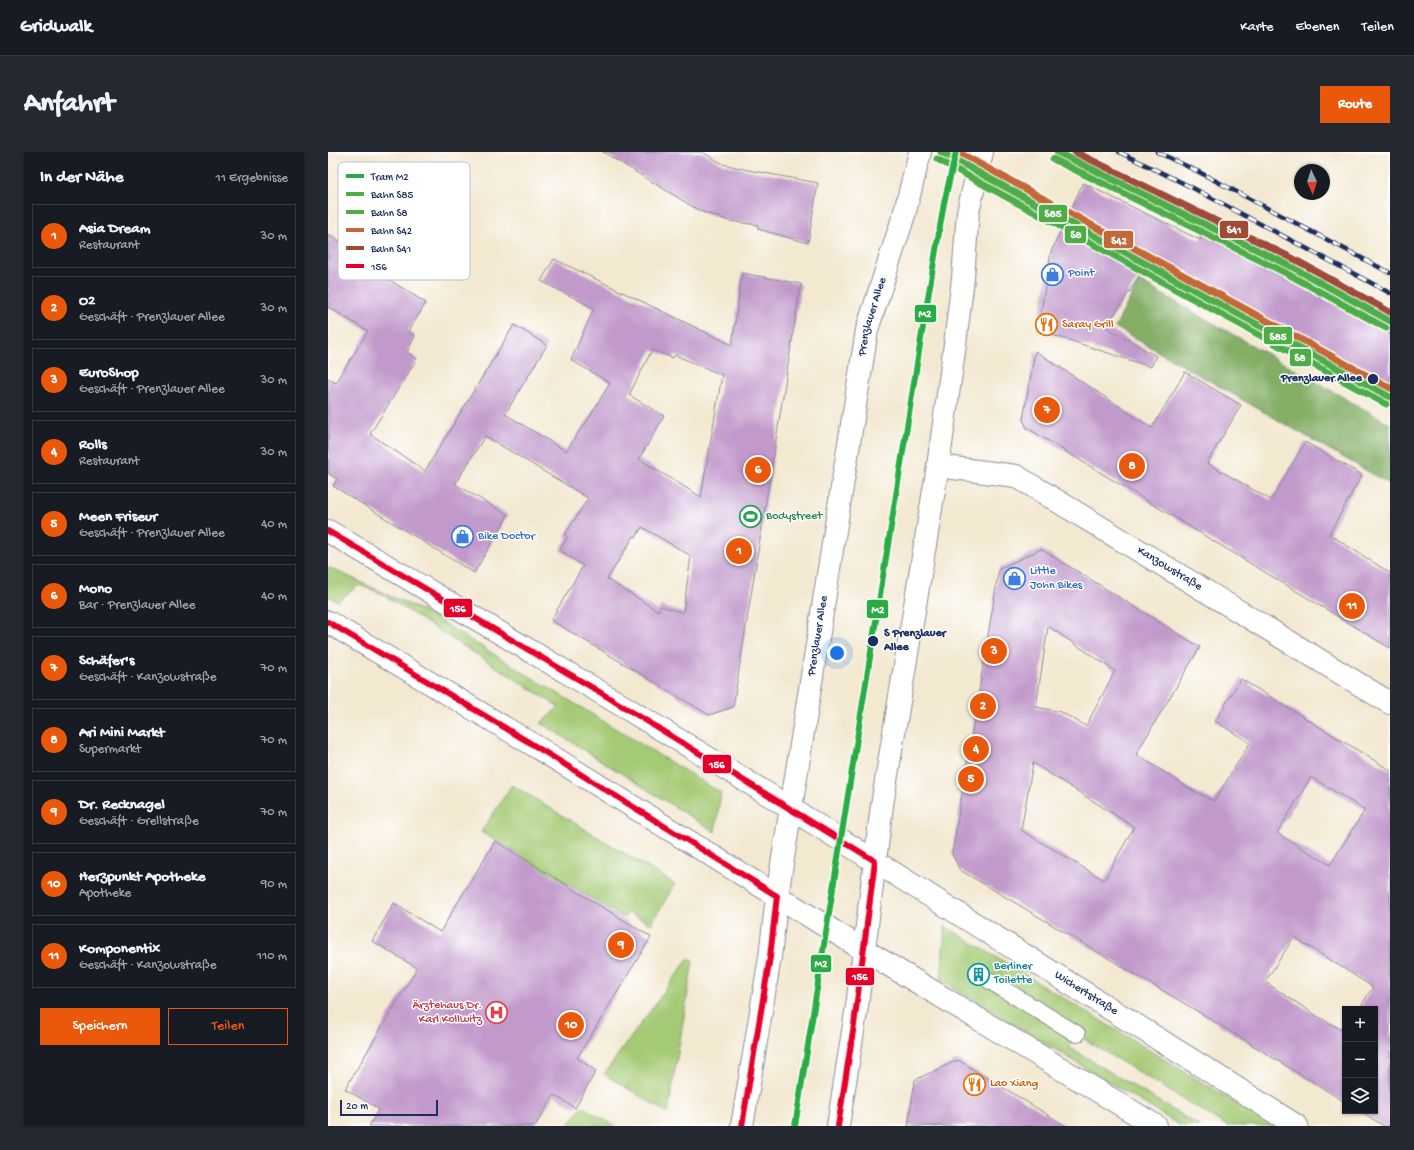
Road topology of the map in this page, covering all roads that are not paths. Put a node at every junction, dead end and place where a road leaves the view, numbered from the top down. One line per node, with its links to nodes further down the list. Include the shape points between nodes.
1 (920, 152): 7 (street, Prenzlauer Allee, via 911,191 867,330)
2 (982, 152): 3 (street, via 968,212 963,278)
3 (938, 466): 6 (street, Kanzowstraße, via 1016,476); 8 (street)
4 (328, 531): 7 (street, Wichertstraße)
5 (328, 622): 9 (street, via 527,741)
6 (1390, 703)
7 (791, 809): 8 (street, Wichertstraße); 9 (street, Prenzlauer Allee)
8 (875, 861): 10 (street); 16 (street, Wichertstraße)
9 (777, 896): 10 (street); 13 (street, Prenzlauer Allee, via 770,957)
10 (864, 950): 14 (street); 15 (street)
11 (990, 981): 12 (lane)
12 (1077, 1034)
13 (742, 1126)
14 (838, 1126)
15 (1156, 1126)
16 (1297, 1126)

